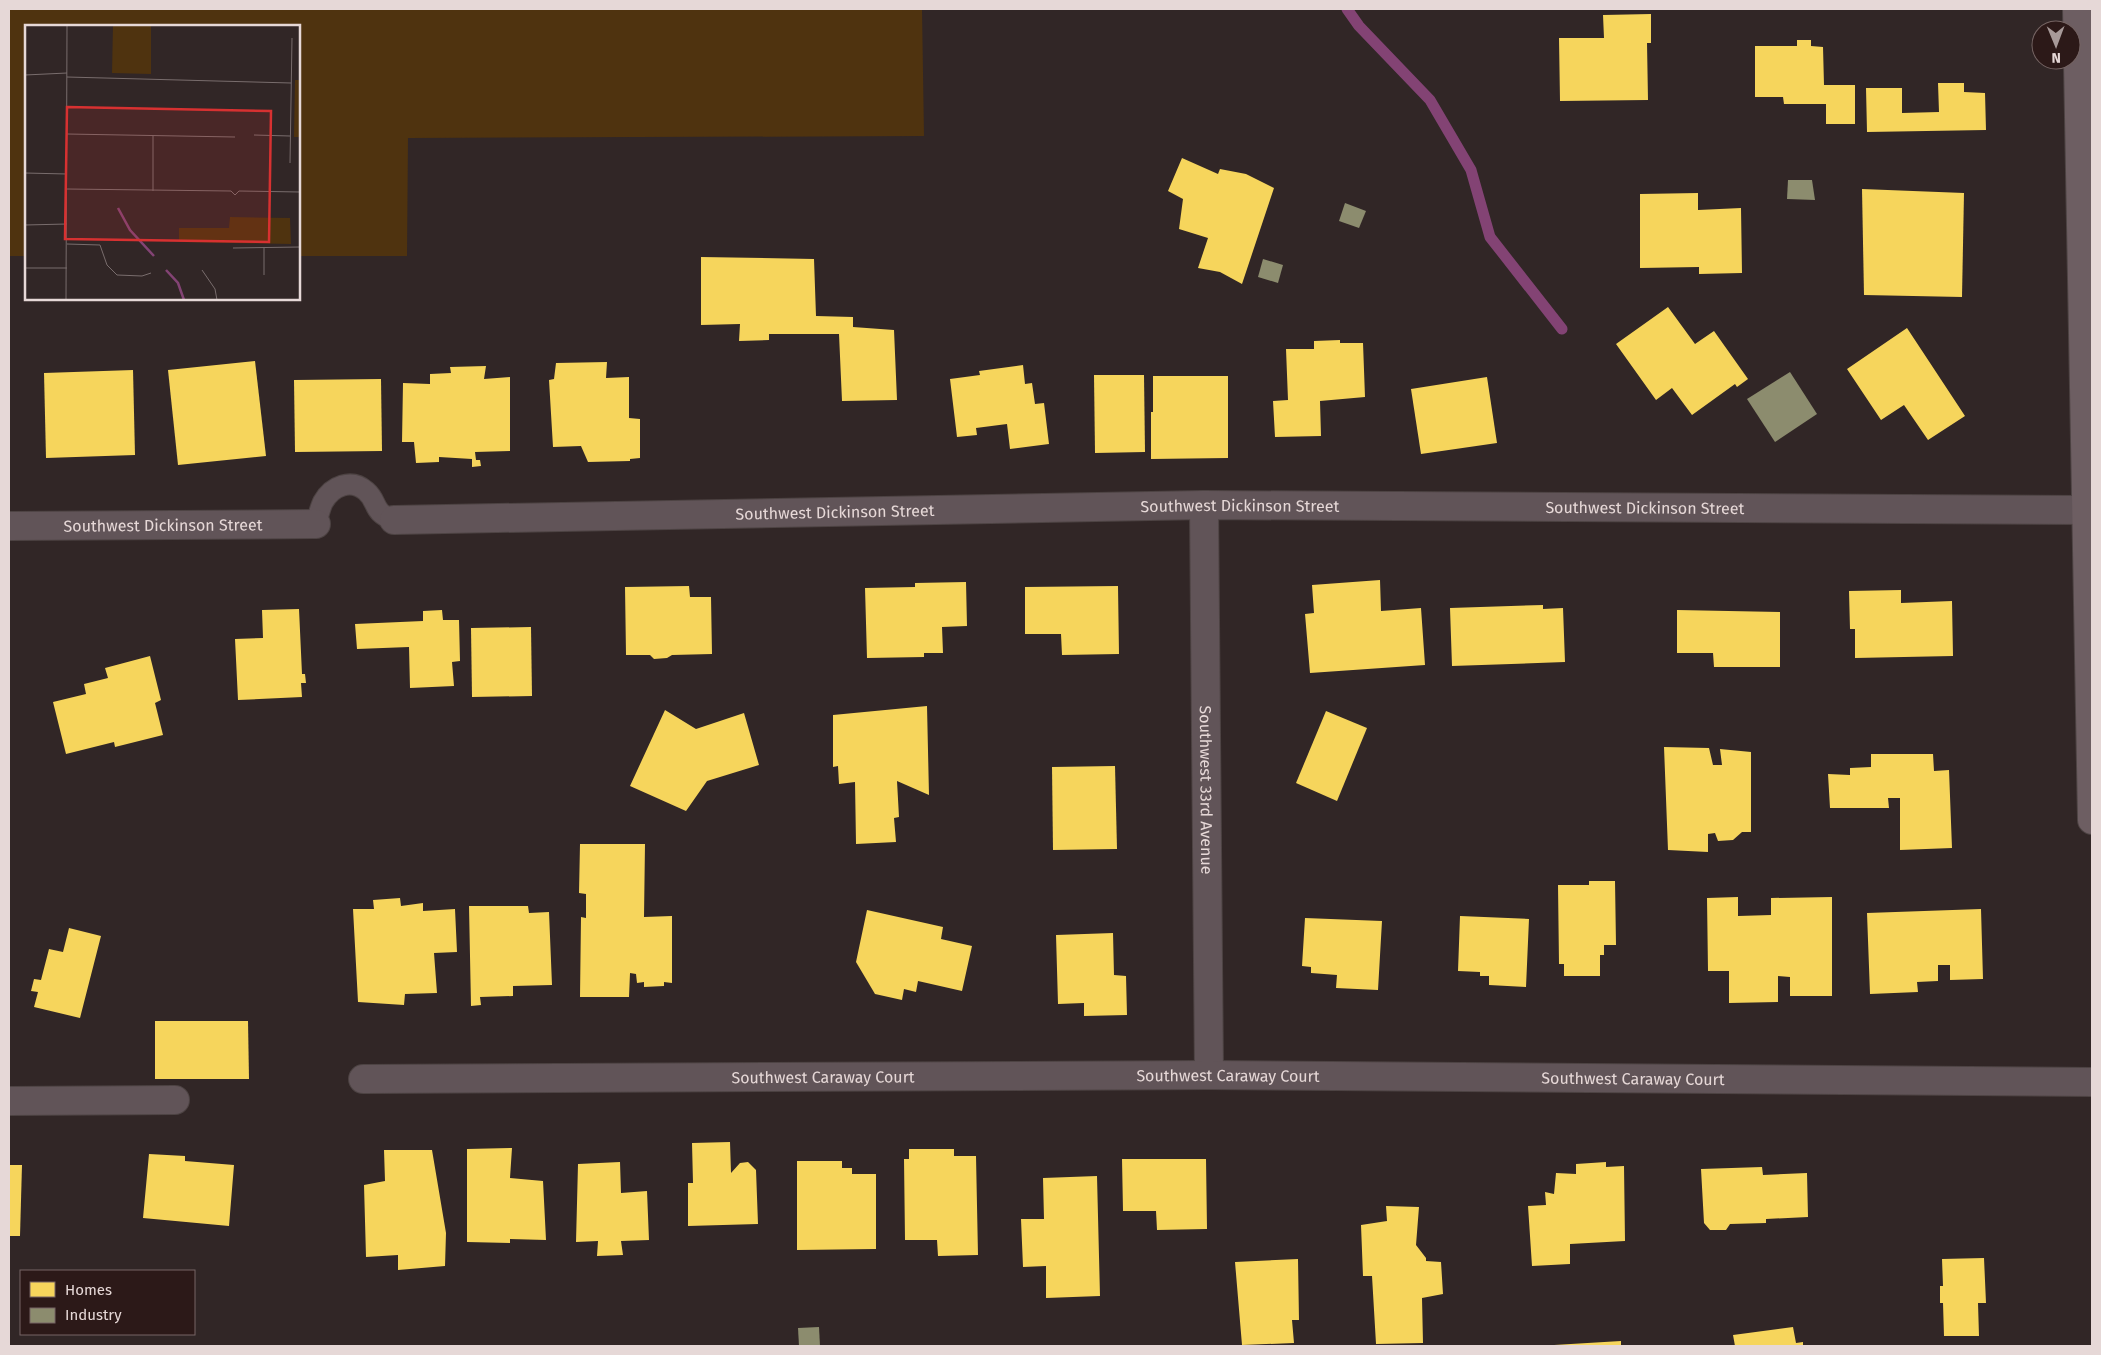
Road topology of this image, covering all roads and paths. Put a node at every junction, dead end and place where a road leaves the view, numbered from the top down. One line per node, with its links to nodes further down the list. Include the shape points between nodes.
1 (2077, 9): 2 (street)
2 (2086, 149): 4 (street)
3 (1204, 505): 4 (street, Southwest Dickinson Street); 5 (street, Southwest Dickinson Street); 10 (street, Southwest 33rd Avenue)
4 (2085, 510): 8 (street)
5 (394, 520): 6 (lane, via 383,516 366,491 352,484 336,487 324,501)
6 (316, 524): 7 (street, Southwest Dickinson Street)
7 (9, 526)
8 (2091, 671): 9 (street)
9 (2092, 820)
10 (1209, 1075): 11 (street, Southwest Caraway Court); 12 (street, Southwest Caraway Court)
11 (363, 1079)
12 (2092, 1082)
13 (175, 1100): 14 (street)
14 (9, 1101)

